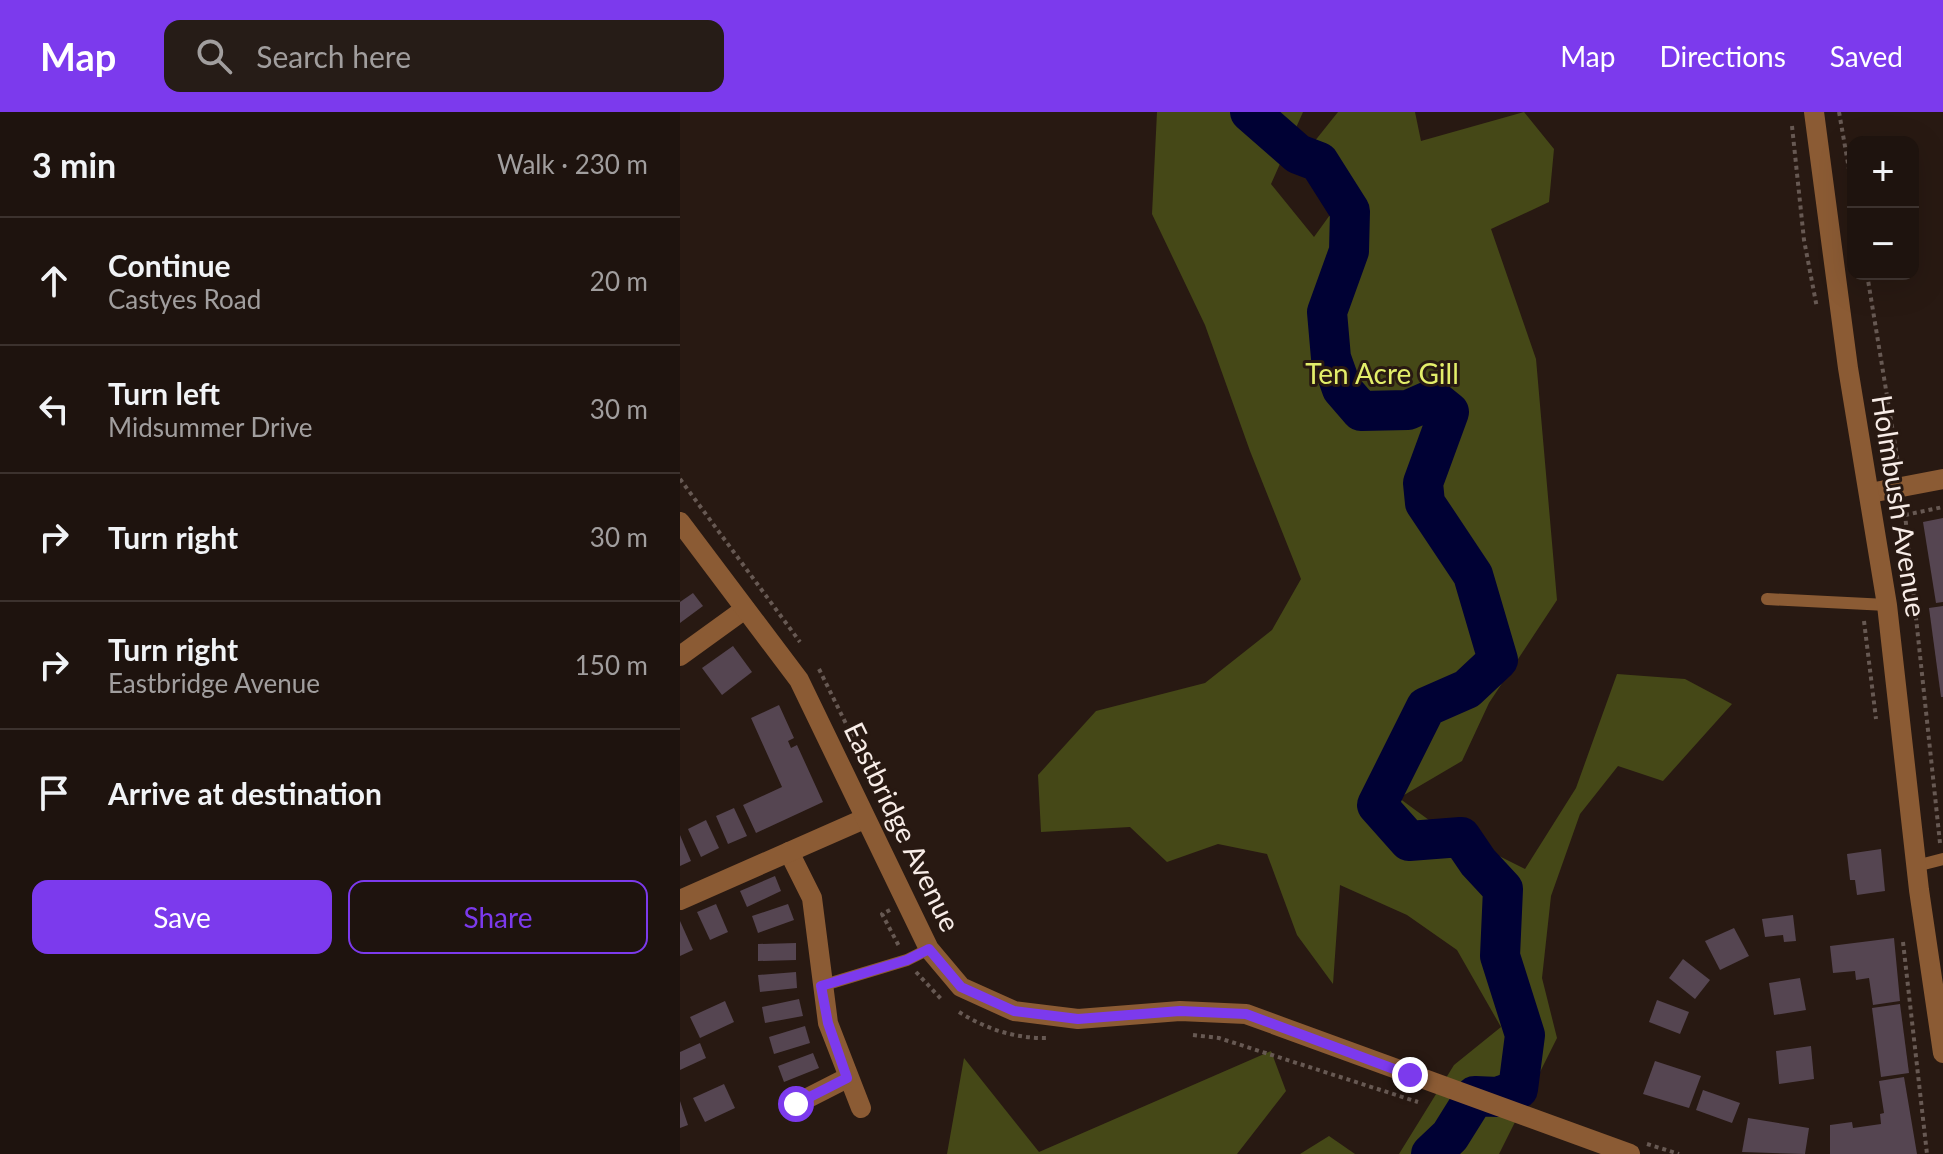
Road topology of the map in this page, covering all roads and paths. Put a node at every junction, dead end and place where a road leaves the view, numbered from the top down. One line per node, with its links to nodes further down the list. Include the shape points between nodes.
1 (1791, 112): 6 (path)
2 (1814, 112): 9 (street, Holmbush Avenue)
3 (1839, 112): 4 (path)
4 (1847, 158)
5 (1868, 280): 8 (path)
6 (1818, 318)
7 (1943, 479): 8 (street)
8 (1902, 487): 9 (street); 11 (path)
9 (1870, 493): 15 (street, Holmbush Avenue)
10 (1943, 507): 11 (path)
11 (1905, 515): 21 (path)
12 (680, 522): 16 (street, Eastbridge Avenue)
13 (1767, 599): 14 (lane)
14 (1862, 605): 15 (lane); 18 (path)
15 (1887, 605): 22 (street, Holmbush Avenue)
16 (745, 609): 17 (street); 19 (street, Eastbridge Avenue, via 799,680)
17 (680, 656)
18 (1877, 727)
19 (864, 819): 20 (street); 25 (street, Eastbridge Avenue)
20 (789, 852): 23 (street); 26 (street, via 812,898 819,927)
21 (1942, 859): 22 (lane)
22 (1916, 866): 27 (street, Holmbush Avenue)
23 (680, 900)
24 (1901, 926): 32 (path)
25 (929, 949): 26 (lane); 31 (street, Eastbridge Avenue, via 961,987 1014,1011 1078,1019 1180,1011 1246,1014)
26 (821, 986): 28 (street)
27 (1943, 1053)
28 (847, 1078): 29 (street); 30 (street)
29 (796, 1104)
30 (861, 1108)
31 (1630, 1154)
32 (1927, 1154)

